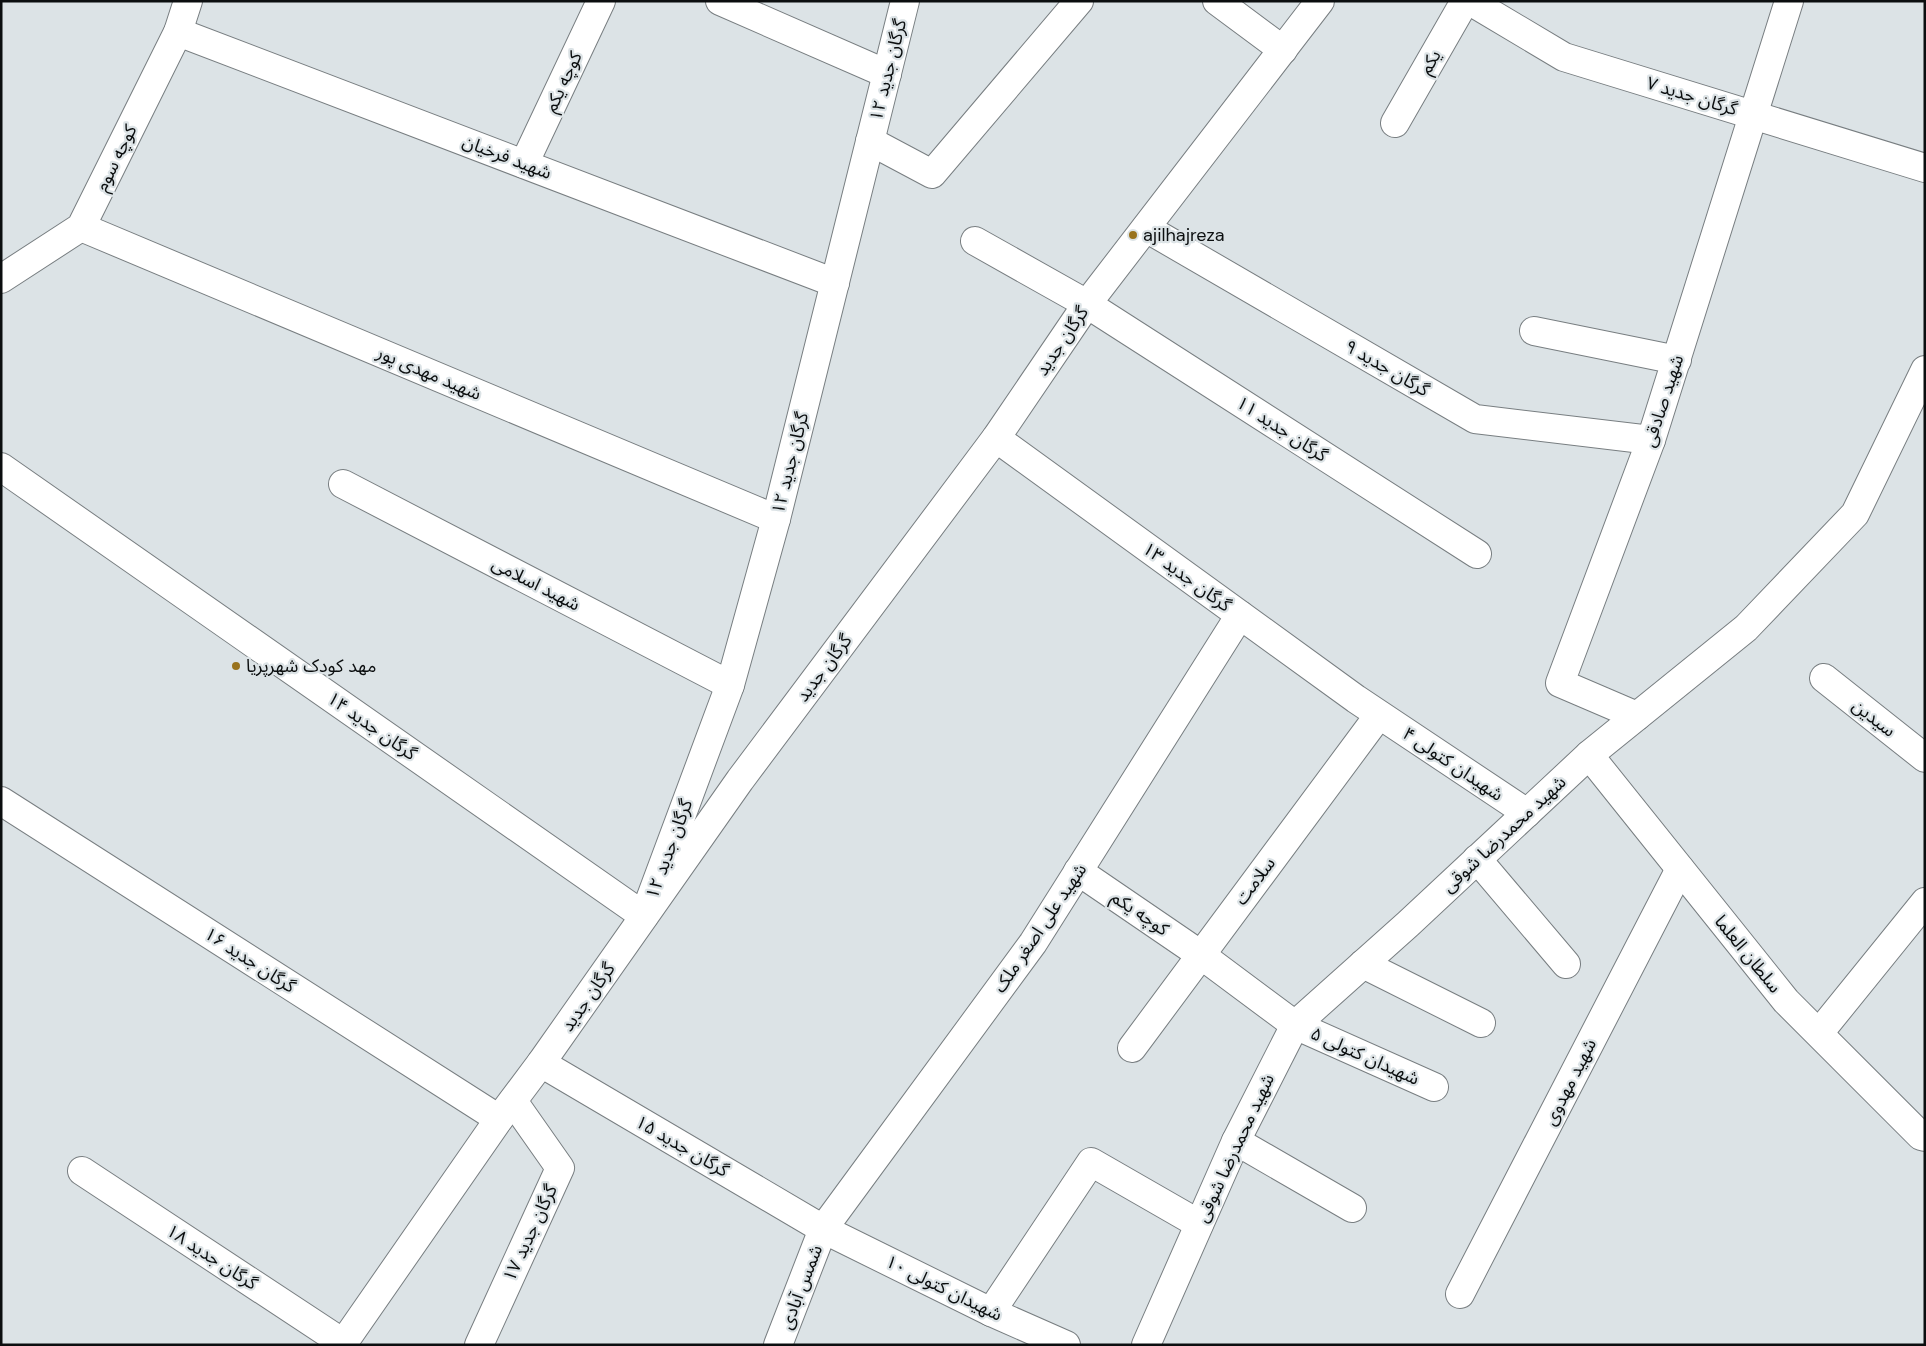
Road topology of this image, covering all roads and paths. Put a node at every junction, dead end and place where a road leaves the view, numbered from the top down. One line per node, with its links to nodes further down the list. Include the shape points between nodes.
1 (188, 1): 11 (street, کوچه سوم)
2 (602, 1): 17 (street, کوچه یکم)
3 (720, 1): 13 (street)
4 (905, 1): 13 (street, گرگان جدید ۱۲)
5 (1079, 1): 16 (street, via 932,174)
6 (1217, 1): 12 (street)
7 (1320, 1): 12 (street, گرگان جدید)
8 (1465, 1): 15 (street, یکم)
9 (1470, 1): 14 (street, گرگان جدید ۷, via 1564,57)
10 (1789, 1): 14 (street, شهید صادقی)
11 (178, 32): 17 (street, شهید فرخیان); 19 (street, کوچه سوم)
12 (1283, 50): 20 (street, گرگان جدید)
13 (887, 74): 16 (street, گرگان جدید ۱۲)
14 (1754, 116): 18 (street, گرگان جدید ۷); 26 (street, شهید صادقی)
15 (1395, 123)
16 (870, 141): 23 (street, گرگان جدید ۱۲)
17 (524, 164): 23 (street, شهید فرخیان)
18 (1925, 168)
19 (81, 227): 22 (street); 32 (street, شهید مهدی پور)
20 (1146, 228): 24 (street, گرگان جدید); 29 (street, گرگان جدید ۹, via 1475,419)
21 (975, 241): 24 (street, گرگان جدید ۱۱)
22 (1, 278)
23 (835, 283): 32 (street, گرگان جدید ۱۲)
24 (1087, 304): 28 (street, گرگان جدید); 33 (street, گرگان جدید ۱۱)
25 (1534, 331): 26 (street)
26 (1677, 360): 29 (street, شهید صادقی)
27 (1925, 370): 38 (street, شهید محمدرضا شوقی, via 1855,514 1746,628)
28 (996, 438): 34 (street, گرگان جدید ۱۳); 47 (street, گرگان جدید, via 746,772)
29 (1651, 440): 38 (street, شهید صادقی, via 1560,683)
30 (1, 467): 47 (street, گرگان جدید ۱۴)
31 (343, 484): 36 (street, شهید اسلامی)
32 (776, 519): 36 (street, گرگان جدید ۱۲)
33 (1477, 554)
34 (1240, 615): 37 (street, گرگان جدید ۱۳); 45 (street, شهید علی اصغر ملک)
35 (1824, 678): 40 (street, سیدین)
36 (730, 685): 47 (street, گرگان جدید ۱۲)
37 (1379, 715): 42 (street, ۴ شهیدان کتولی); 48 (street, سلامت)
38 (1637, 716): 39 (street, شهید محمدرضا شوقی)
39 (1588, 755): 42 (street, شهید محمدرضا شوقی); 44 (street, سلطان العلما)
40 (1925, 758)
41 (1, 801): 57 (street, گرگان جدید ۱۶)
42 (1527, 813): 43 (street, شهید محمدرضا شوقی)
43 (1478, 859): 49 (street, شهید محمدرضا شوقی); 50 (street)
44 (1680, 869): 53 (street, سلطان العلما, via 1786,1001); 64 (street, شهید مهدوی)
45 (1078, 871): 48 (street, کوچه یکم); 63 (street, شهید علی اصغر ملک, via 1033,943)
46 (1925, 902): 53 (street)
47 (644, 916): 55 (street, گرگان جدید)
48 (1201, 955): 52 (street, کوچه یکم); 54 (street, سلامت)
49 (1363, 964): 51 (street); 52 (street, شهید محمدرضا شوقی)
50 (1566, 964)
51 (1482, 1023)
52 (1295, 1026): 56 (street, ۵ شهیدان کتولی); 59 (street, شهید محمدرضا شوقی)
53 (1819, 1033): 58 (street, سلطان العلما)
54 (1132, 1048)
55 (541, 1063): 57 (street, گرگان جدید); 63 (street, ۱۵ گرگان جدید)
56 (1434, 1087)
57 (506, 1110): 66 (street, گرگان جدید); 67 (street, ۱۷ گرگان جدید, via 560,1168)
58 (1925, 1137)
59 (1236, 1141): 61 (street); 62 (street, شهید محمدرضا شوقی)
60 (82, 1171): 66 (street, ۱۸ گرگان جدید)
61 (1352, 1208)
62 (1199, 1224): 65 (street, via 1091,1162); 70 (street, شهید محمدرضا شوقی)
63 (824, 1229): 65 (street, ۱۰ شهیدان کتولی); 68 (street, شمس آبادی)
64 (1460, 1294)
65 (991, 1312): 69 (street, ۱۰ شهیدان کتولی)
66 (342, 1344)
67 (479, 1345)
68 (778, 1345)
69 (1066, 1345)
70 (1146, 1345)

